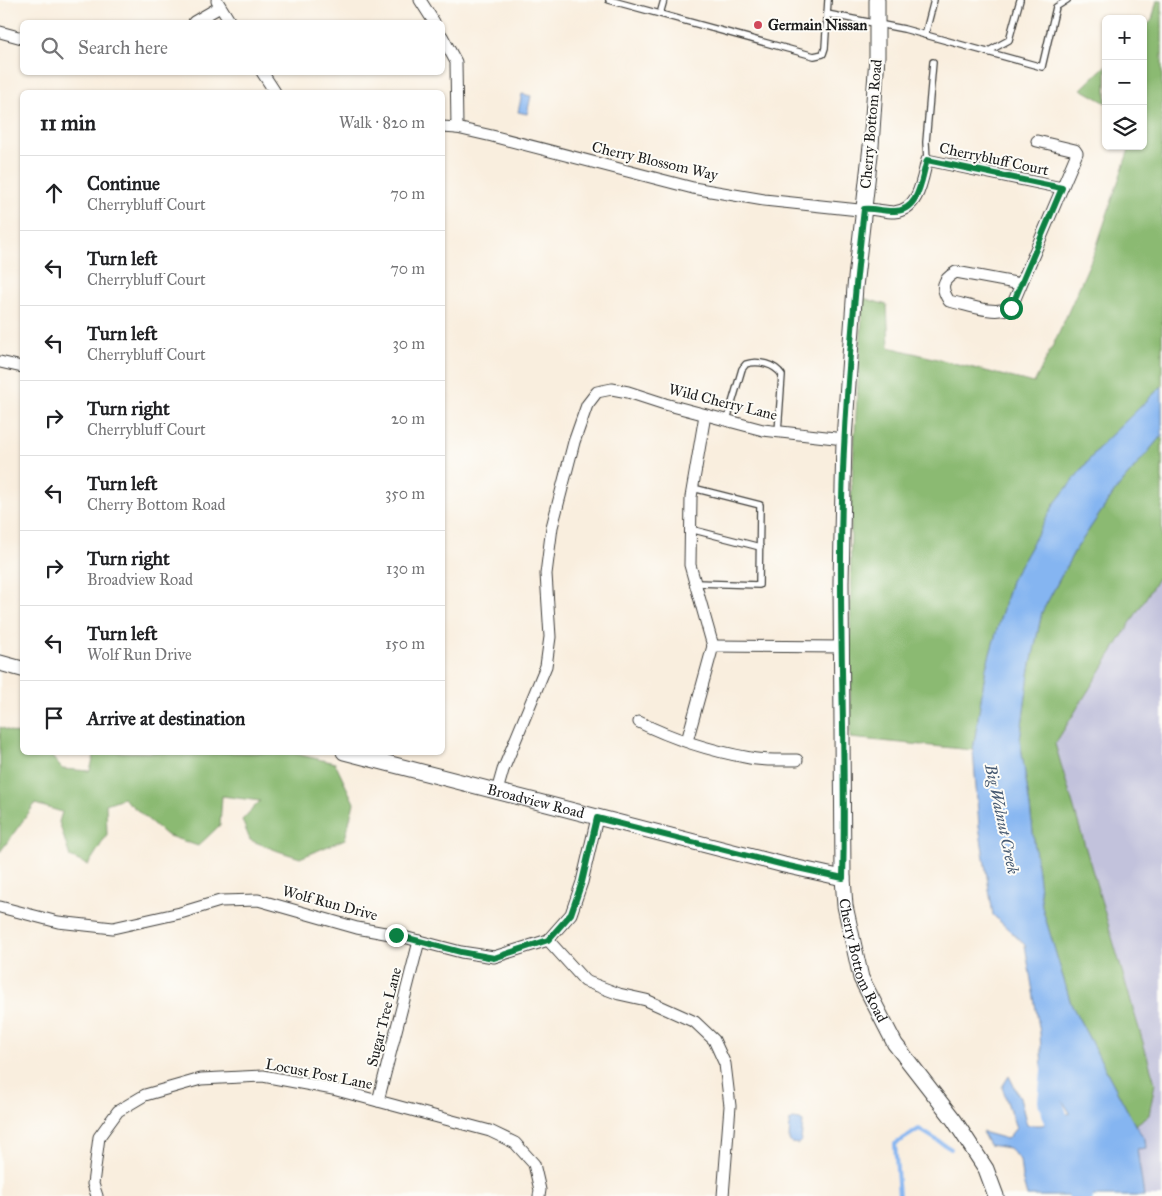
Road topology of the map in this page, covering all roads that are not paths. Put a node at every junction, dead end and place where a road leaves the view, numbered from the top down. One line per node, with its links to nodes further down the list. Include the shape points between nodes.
1 (420, 0): 15 (street)
2 (609, 0): 9 (lane)
3 (664, 0): 11 (lane)
4 (828, 0): 12 (lane)
5 (877, 0): 16 (main road, Cherry Bottom Road)
6 (934, 0): 18 (lane)
7 (1020, 0): 21 (lane, via 1009,40)
8 (1067, 0): 21 (lane, via 1056,7 1042,67)
9 (623, 2): 11 (lane)
10 (218, 3): 13 (street); 14 (street)
11 (660, 14): 12 (lane, via 814,56 823,54 825,48)
12 (827, 14): 16 (lane)
13 (197, 20)
14 (229, 20)
15 (433, 20)
16 (877, 23): 18 (lane); 30 (main road, Cherry Bottom Road, via 871,146)
17 (0, 32): 19 (street)
18 (925, 35): 21 (lane)
19 (20, 37)
20 (445, 42): 26 (street, via 456,62)
21 (987, 52)
22 (933, 62): 28 (lane)
23 (264, 75): 24 (street)
24 (274, 90)
25 (445, 127): 26 (street, Cherry Blossom Way)
26 (457, 128): 30 (street, Cherry Blossom Way, via 693,188 764,200)
27 (1037, 141): 29 (street, Cherrybluff Court, via 1077,153)
28 (927, 160): 29 (street, Cherrybluff Court); 30 (street, Cherrybluff Court, via 914,202 905,209 894,212)
29 (1062, 188): 31 (street, Cherrybluff Court)
30 (864, 209): 37 (main road, Cherry Bottom Road)
31 (1021, 284): 31 (street, Cherrybluff Court, via 1011,308 1002,311 949,301 943,285 948,276 956,272)
32 (0, 362): 33 (street)
33 (20, 367)
34 (705, 415): 35 (street, Wild Cherry Lane); 38 (street); 50 (street, Wild Cherry Lane, via 612,389 597,392 587,405 552,527 546,574 550,637 546,666)
35 (727, 420): 36 (street, Wild Cherry Lane); 36 (lane, via 746,364 756,362 773,366 782,376)
36 (778, 432): 37 (street, Wild Cherry Lane)
37 (844, 439): 43 (main road, Cherry Bottom Road)
38 (693, 488): 39 (street); 40 (lane, via 760,505)
39 (690, 529): 40 (lane); 41 (street, via 690,565)
40 (760, 547): 41 (lane, via 758,586)
41 (696, 582): 42 (street)
42 (713, 646): 43 (street); 47 (street)
43 (842, 647): 52 (main road, Cherry Bottom Road)
44 (0, 663): 45 (main road)
45 (20, 668)
46 (639, 722): 47 (street, via 664,735)
47 (687, 741): 49 (street, via 751,758)
48 (356, 755): 50 (main road, Broadview Road)
49 (797, 760)
50 (497, 791): 51 (main road, Broadview Road)
51 (597, 818): 52 (main road, Broadview Road); 54 (street, via 571,914)
52 (843, 878): 60 (main road, Cherry Bottom Road, via 845,906 861,978 895,1044 954,1120 986,1169)
53 (0, 907): 55 (street, Wolf Run Drive, via 58,922 113,928 220,901 258,900 357,928)
54 (548, 940): 55 (street, Wolf Run Drive, via 494,958); 59 (street, via 584,981 646,1000 695,1022 714,1040 725,1064 730,1106)
55 (419, 941): 56 (street, Sugar Tree Lane)
56 (378, 1101): 57 (street, Locust Post Lane, via 263,1076 201,1079 145,1095 118,1112 99,1137 93,1184); 58 (street, Locust Post Lane, via 490,1131 515,1143 534,1164)
57 (97, 1196)
58 (539, 1196)
59 (723, 1196)
60 (996, 1196)

